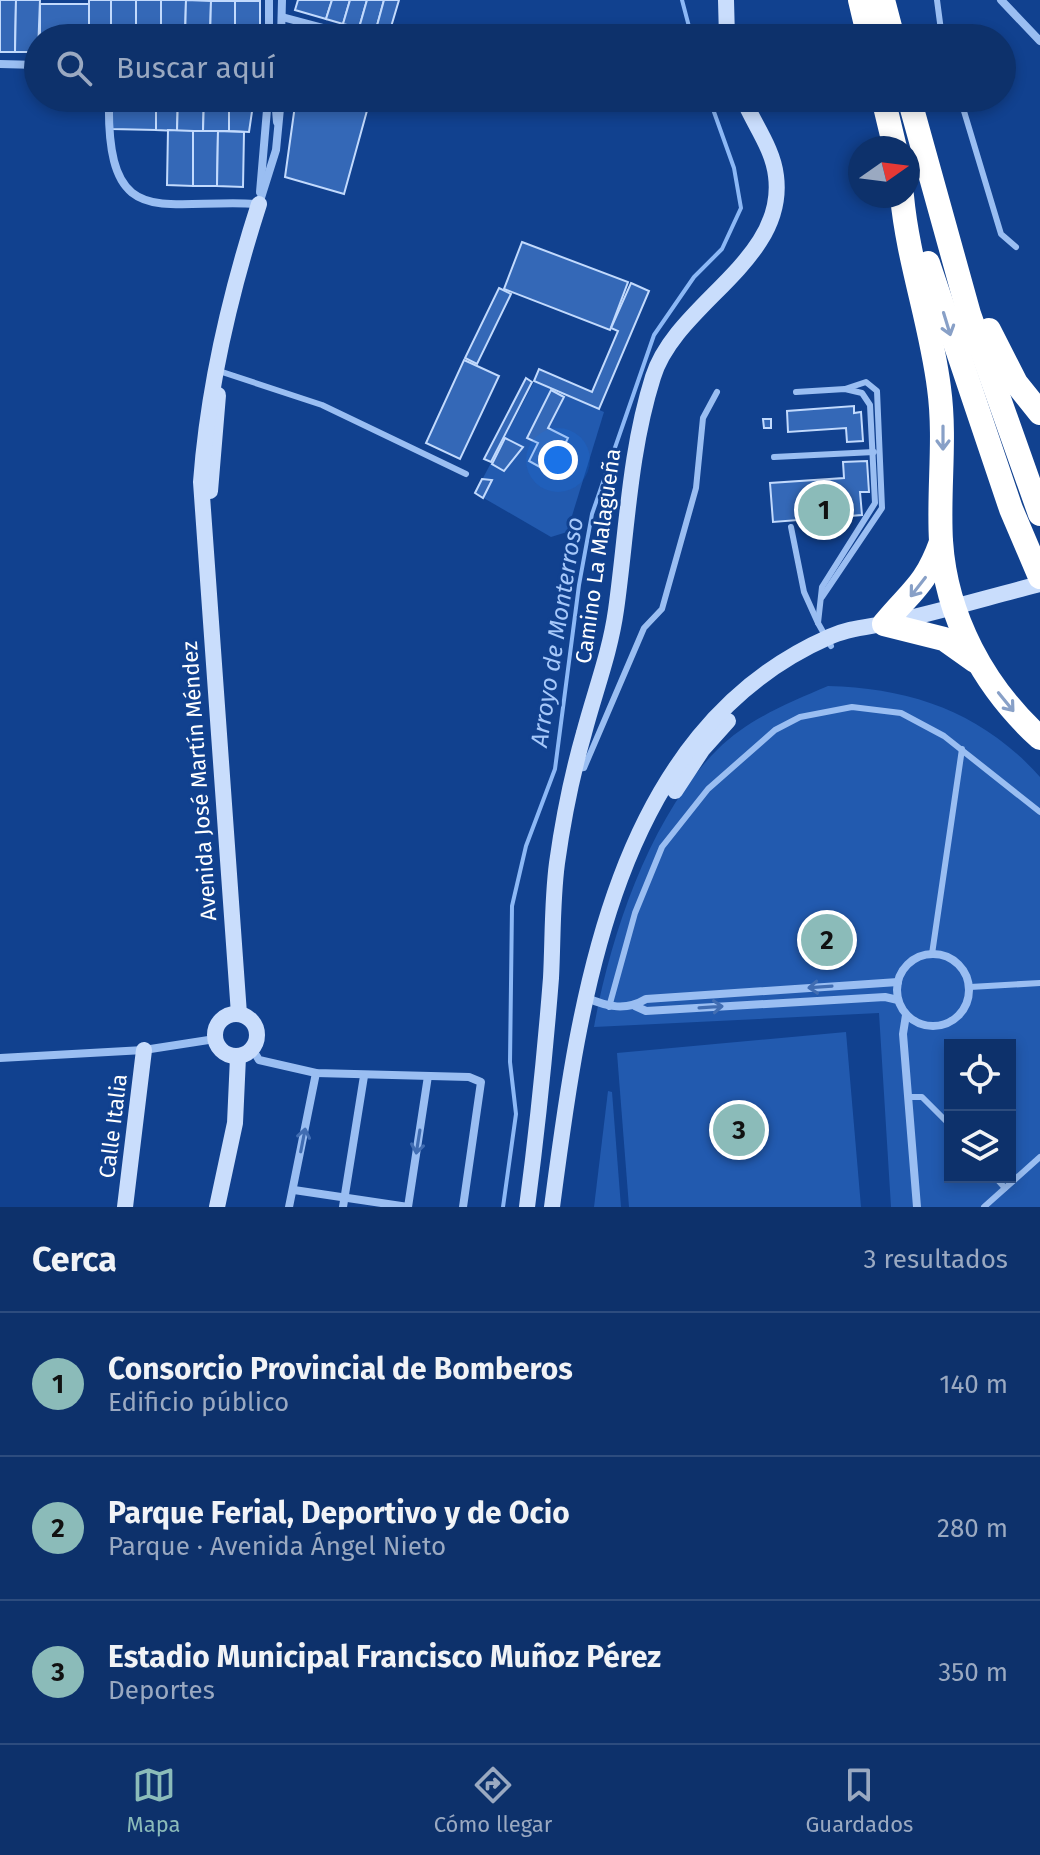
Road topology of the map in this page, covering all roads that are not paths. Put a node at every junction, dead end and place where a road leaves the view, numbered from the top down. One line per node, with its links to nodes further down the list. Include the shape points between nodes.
1 (269, 0): 9 (street)
2 (282, 0): 8 (street)
3 (726, 0): 12 (street)
4 (860, 0): 13 (highway)
5 (883, 0): 14 (highway)
6 (937, 0): 15 (lane)
7 (1001, 0): 16 (street)
8 (282, 17): 10 (street); 11 (street)
9 (269, 24)
10 (282, 24)
11 (308, 24)
12 (727, 24)
13 (866, 24)
14 (889, 24)
15 (940, 24)
16 (1040, 41)
17 (0, 64): 18 (street)
18 (24, 65)
19 (110, 112): 29 (street, via 115,163 131,191 172,207)
20 (267, 112): 29 (street, Avenida José Martín Méndez)
21 (277, 112): 27 (street, Avenida José Martín Méndez)
22 (280, 112): 27 (street, Avenida José Martín Méndez)
23 (750, 112): 53 (street, Camino La Malagueña, via 776,177 771,214 745,261 684,325 654,374 628,493 604,675)
24 (886, 112): 28 (highway)
25 (913, 112): 33 (highway)
26 (964, 112): 32 (lane, via 1001,234)
27 (279, 131): 29 (street, Avenida José Martín Méndez)
28 (892, 136)
29 (259, 204): 34 (street, Avenida José Martín Méndez, via 236,280)
30 (905, 208): 44 (highway, one-way to 44, via 905,232 935,356 943,414)
31 (909, 208): 45 (highway, one-way to 45, via 1011,509)
32 (1016, 247)
33 (950, 249): 38 (highway, via 999,355); 42 (highway)
34 (218, 371): 41 (lane, via 322,405); 63 (street, Avenida José Martín Méndez, via 204,544)
35 (845, 389): 37 (lane); 39 (lane, via 867,397); 39 (lane, via 866,382 877,391)
36 (717, 392): 53 (lane, via 703,418 696,488 662,609 644,628 602,732 584,768)
37 (796, 392)
38 (1040, 413)
39 (877, 452): 40 (lane); 49 (lane, via 882,508 822,597)
40 (774, 457)
41 (466, 474)
42 (1040, 514)
43 (791, 527): 49 (lane, via 804,592)
44 (941, 542): 47 (highway); 48 (highway, one-way to 48, via 917,591)
45 (1040, 577)
46 (1040, 584): 47 (street)
47 (954, 606): 48 (street); 50 (highway)
48 (884, 624): 49 (street); 50 (highway, via 944,639)
49 (825, 635): 59 (street, via 761,689 702,750 663,808 617,892)
50 (977, 662): 51 (highway, one-way to 51, via 1005,703)
51 (1040, 738)
52 (962, 749): 54 (lane); 55 (lane); 62 (lane, via 919,721 878,708 827,709 775,730 708,789 662,847 635,913)
53 (576, 770): 84 (street, Camino La Malagueña, via 558,862)
54 (1040, 812)
55 (932, 954): 56 (street, via 910,962); 58 (street, via 955,960)
56 (898, 982): 60 (street); 61 (street, one-way to 61, via 646,999)
57 (1039, 984): 58 (lane)
58 (970, 987): 64 (street, via 964,1011 944,1025 928,1027)
59 (585, 998): 62 (street); 85 (street)
60 (898, 1000): 61 (street, one-way to 60, via 646,1011); 64 (street)
61 (635, 1006): 62 (street)
62 (609, 1007)
63 (239, 1014): 65 (street, via 219,1023); 67 (street, via 258,1034)
64 (906, 1015): 72 (street)
65 (215, 1039): 66 (street); 67 (street, via 223,1052)
66 (144, 1050): 68 (street); 79 (street, Calle Italia)
67 (246, 1053): 69 (street); 80 (street)
68 (0, 1058)
69 (316, 1073): 70 (street); 77 (street, one-way to 69)
70 (364, 1076): 71 (street); 78 (street)
71 (428, 1076): 82 (street, one-way to 82); 83 (street, via 481,1082)
72 (908, 1097): 73 (lane, via 922,1097); 86 (street)
73 (944, 1119)
74 (1040, 1157): 76 (lane)
75 (1000, 1183): 76 (lane)
76 (1005, 1188): 87 (lane)
77 (294, 1190): 78 (street); 81 (street)
78 (344, 1202): 82 (street)
79 (125, 1207)
80 (217, 1207)
81 (289, 1207)
82 (408, 1207)
83 (463, 1207)
84 (527, 1207)
85 (552, 1207)
86 (917, 1207)
87 (984, 1207)

